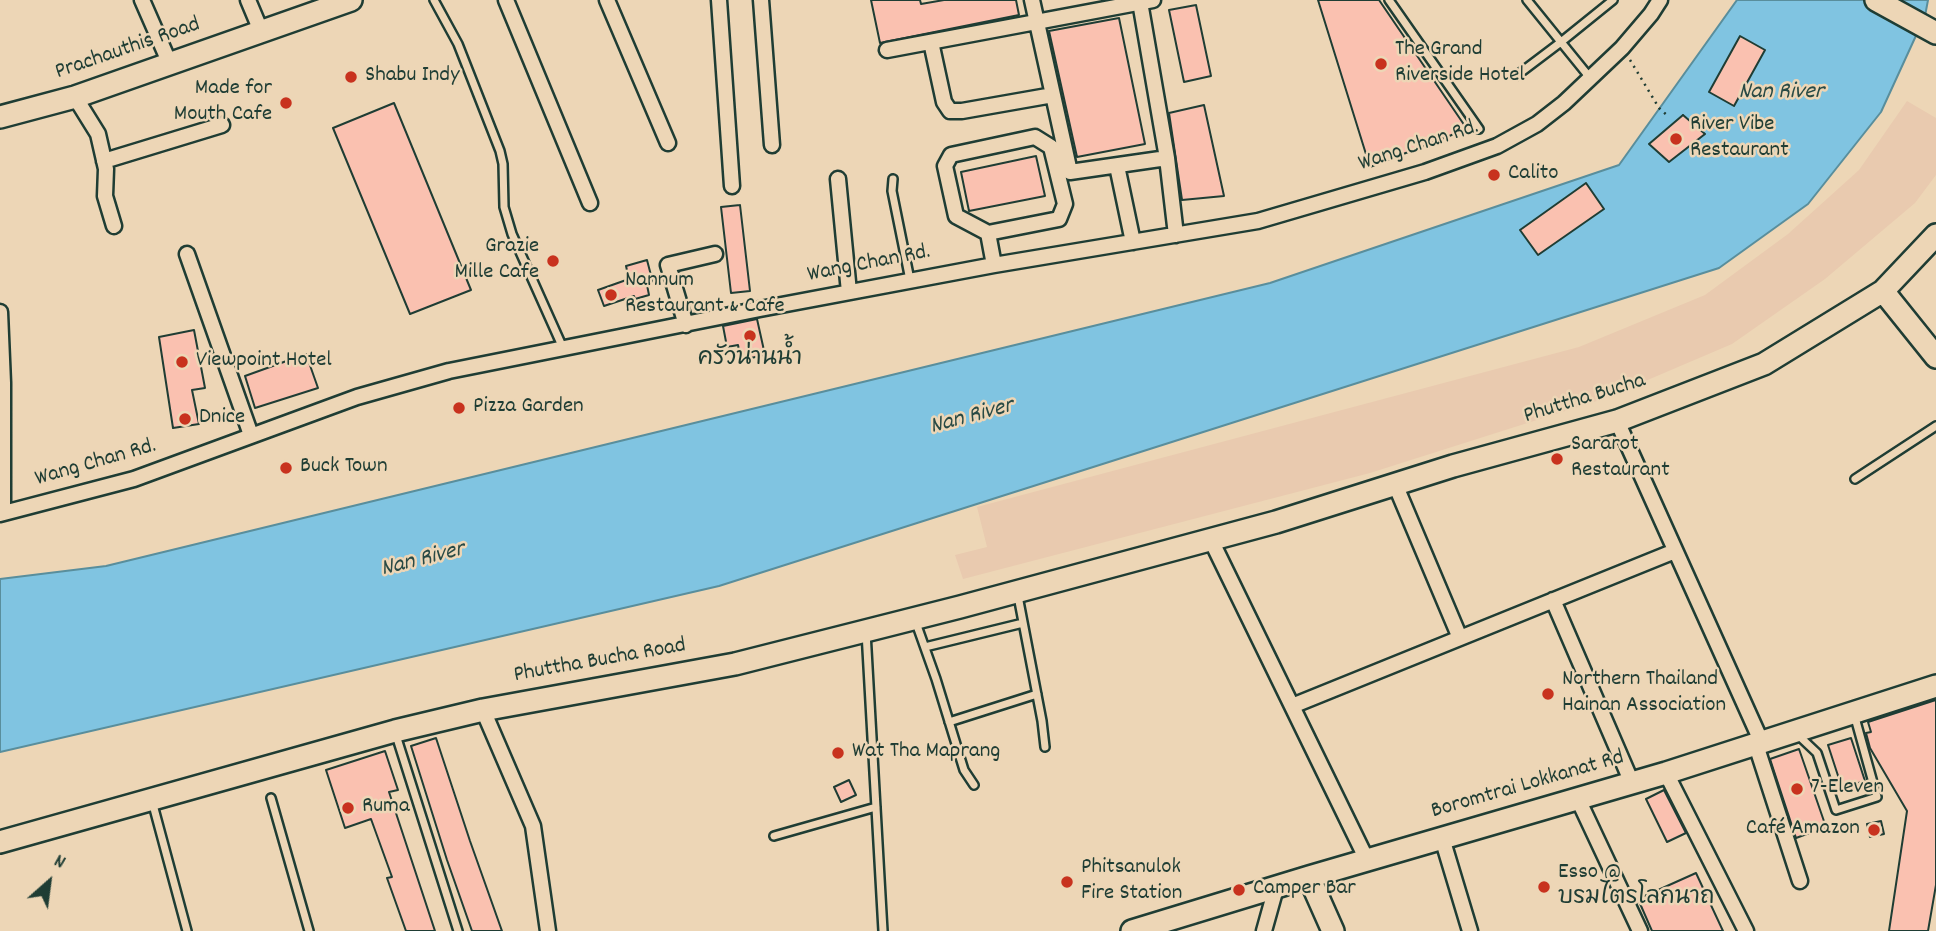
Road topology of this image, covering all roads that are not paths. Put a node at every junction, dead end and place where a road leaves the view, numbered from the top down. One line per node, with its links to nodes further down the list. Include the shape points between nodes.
1 (142, 0): 22 (street)
2 (248, 0): 17 (street)
3 (349, 0): 17 (street, Prachauthis Road)
4 (434, 0): 52 (lane, via 458,44 500,151 504,207 512,234)
5 (506, 0): 38 (street)
6 (607, 0): 30 (street)
7 (719, 0): 37 (street)
8 (761, 0): 31 (street)
9 (1032, 0): 16 (street)
10 (1389, 0): 29 (lane)
11 (1527, 0): 19 (lane)
12 (1613, 0): 19 (lane)
13 (1660, 0): 24 (street, Wang Chan Rd.)
14 (1876, 0): 18 (street)
15 (1146, 1): 16 (street); 32 (street)
16 (1037, 22): 20 (street); 25 (street)
17 (261, 31): 22 (street, Prachauthis Road)
18 (1936, 33)
19 (1561, 41): 23 (lane); 24 (lane)
20 (931, 42): 21 (street); 25 (street, via 950,111)
21 (887, 50)
22 (170, 64): 26 (street, Prachauthis Road)
23 (1516, 76)
24 (1591, 79): 41 (street, Wang Chan Rd., via 1537,124 1497,146 1258,221)
25 (1053, 95): 34 (street, via 1070,172)
26 (75, 97): 27 (street, Prachauthis Road); 33 (street, via 98,134)
27 (0, 117)
28 (222, 125): 33 (street)
29 (1479, 129)
30 (668, 143)
31 (772, 145)
32 (1167, 158): 34 (street); 41 (street)
33 (104, 161): 39 (street, via 105,196)
34 (1117, 166): 43 (street)
35 (838, 179): 49 (street)
36 (892, 179): 47 (lane)
37 (732, 186)
38 (590, 202)
39 (114, 226)
40 (988, 233): 40 (street, via 956,216 945,166 951,155 1035,137 1051,147 1065,204 1059,219); 46 (street)
41 (1176, 235): 43 (street, Wang Chan Rd.)
42 (1936, 235): 48 (street, Phuttha Bucha)
43 (1133, 242): 46 (street, Wang Chan Rd.)
44 (187, 254): 56 (street)
45 (715, 254): 51 (street, via 668,265)
46 (994, 265): 47 (street, Wang Chan Rd.)
47 (911, 281): 49 (street, Wang Chan Rd.)
48 (1883, 291): 53 (street); 54 (street, Phuttha Bucha, via 1763,364)
49 (849, 292): 51 (street, Wang Chan Rd.)
50 (0, 312): 59 (street, via 4,383)
51 (686, 325): 52 (street, Wang Chan Rd.)
52 (563, 349): 56 (street, Wang Chan Rd., via 370,393)
53 (1936, 357)
54 (1617, 421): 58 (street, Phuttha Bucha); 61 (street)
55 (1936, 426): 57 (lane)
56 (251, 435): 59 (street, Wang Chan Rd., via 134,480)
57 (1854, 479)
58 (1395, 484): 60 (street, Phuttha Bucha); 67 (street)
59 (1, 514)
60 (1211, 540): 62 (street, Phuttha Bucha Road); 71 (street)
61 (1675, 551): 63 (street); 77 (street)
62 (1017, 591): 64 (street, Phuttha Bucha Road); 65 (lane)
63 (1553, 600): 67 (street); 80 (street)
64 (914, 619): 66 (street, Phuttha Bucha Road); 68 (lane)
65 (1023, 623): 68 (lane); 70 (lane)
66 (866, 631): 72 (street, Phuttha Bucha Road, via 735,664); 85 (lane)
67 (1460, 638): 71 (street)
68 (925, 647): 74 (lane)
69 (1936, 687): 73 (street, Boromtrai Lokkanat Rd)
70 (1037, 694): 74 (lane); 78 (lane)
71 (1292, 706): 89 (street)
72 (483, 710): 75 (street, Phuttha Bucha Road); 96 (street, via 533,826)
73 (1854, 713): 76 (street, Boromtrai Lokkanat Rd); 76 (lane, via 1877,797 1836,810 1817,753)
74 (949, 722): 81 (lane)
75 (395, 731): 84 (street, Phuttha Bucha Road); 95 (lane)
76 (1795, 732): 77 (street, Boromtrai Lokkanat Rd)
77 (1759, 744): 79 (street, Boromtrai Lokkanat Rd); 91 (street)
78 (1045, 747)
79 (1666, 773): 80 (street, Boromtrai Lokkanat Rd); 103 (street)
80 (1632, 783): 83 (street, Boromtrai Lokkanat Rd)
81 (974, 785)
82 (271, 798): 94 (lane)
83 (1578, 799): 87 (street, Boromtrai Lokkanat Rd); 102 (street)
84 (152, 801): 88 (street, Phuttha Bucha Road); 93 (lane)
85 (876, 807): 86 (lane); 97 (lane)
86 (774, 836)
87 (1442, 838): 89 (street, Boromtrai Lokkanat Rd); 101 (street)
88 (0, 842)
89 (1367, 860): 90 (street, Boromtrai Lokkanat Rd)
90 (1309, 877): 92 (street, Boromtrai Lokkanat Rd); 100 (street)
91 (1800, 881)
92 (1276, 888): 98 (street, Boromtrai Lokkanat Rd); 99 (street)
93 (187, 931)
94 (309, 931)
95 (458, 931)
96 (548, 931)
97 (883, 931)
98 (1132, 931)
99 (1265, 931)
100 (1332, 931)
101 (1470, 931)
102 (1640, 931)
103 (1746, 931)

